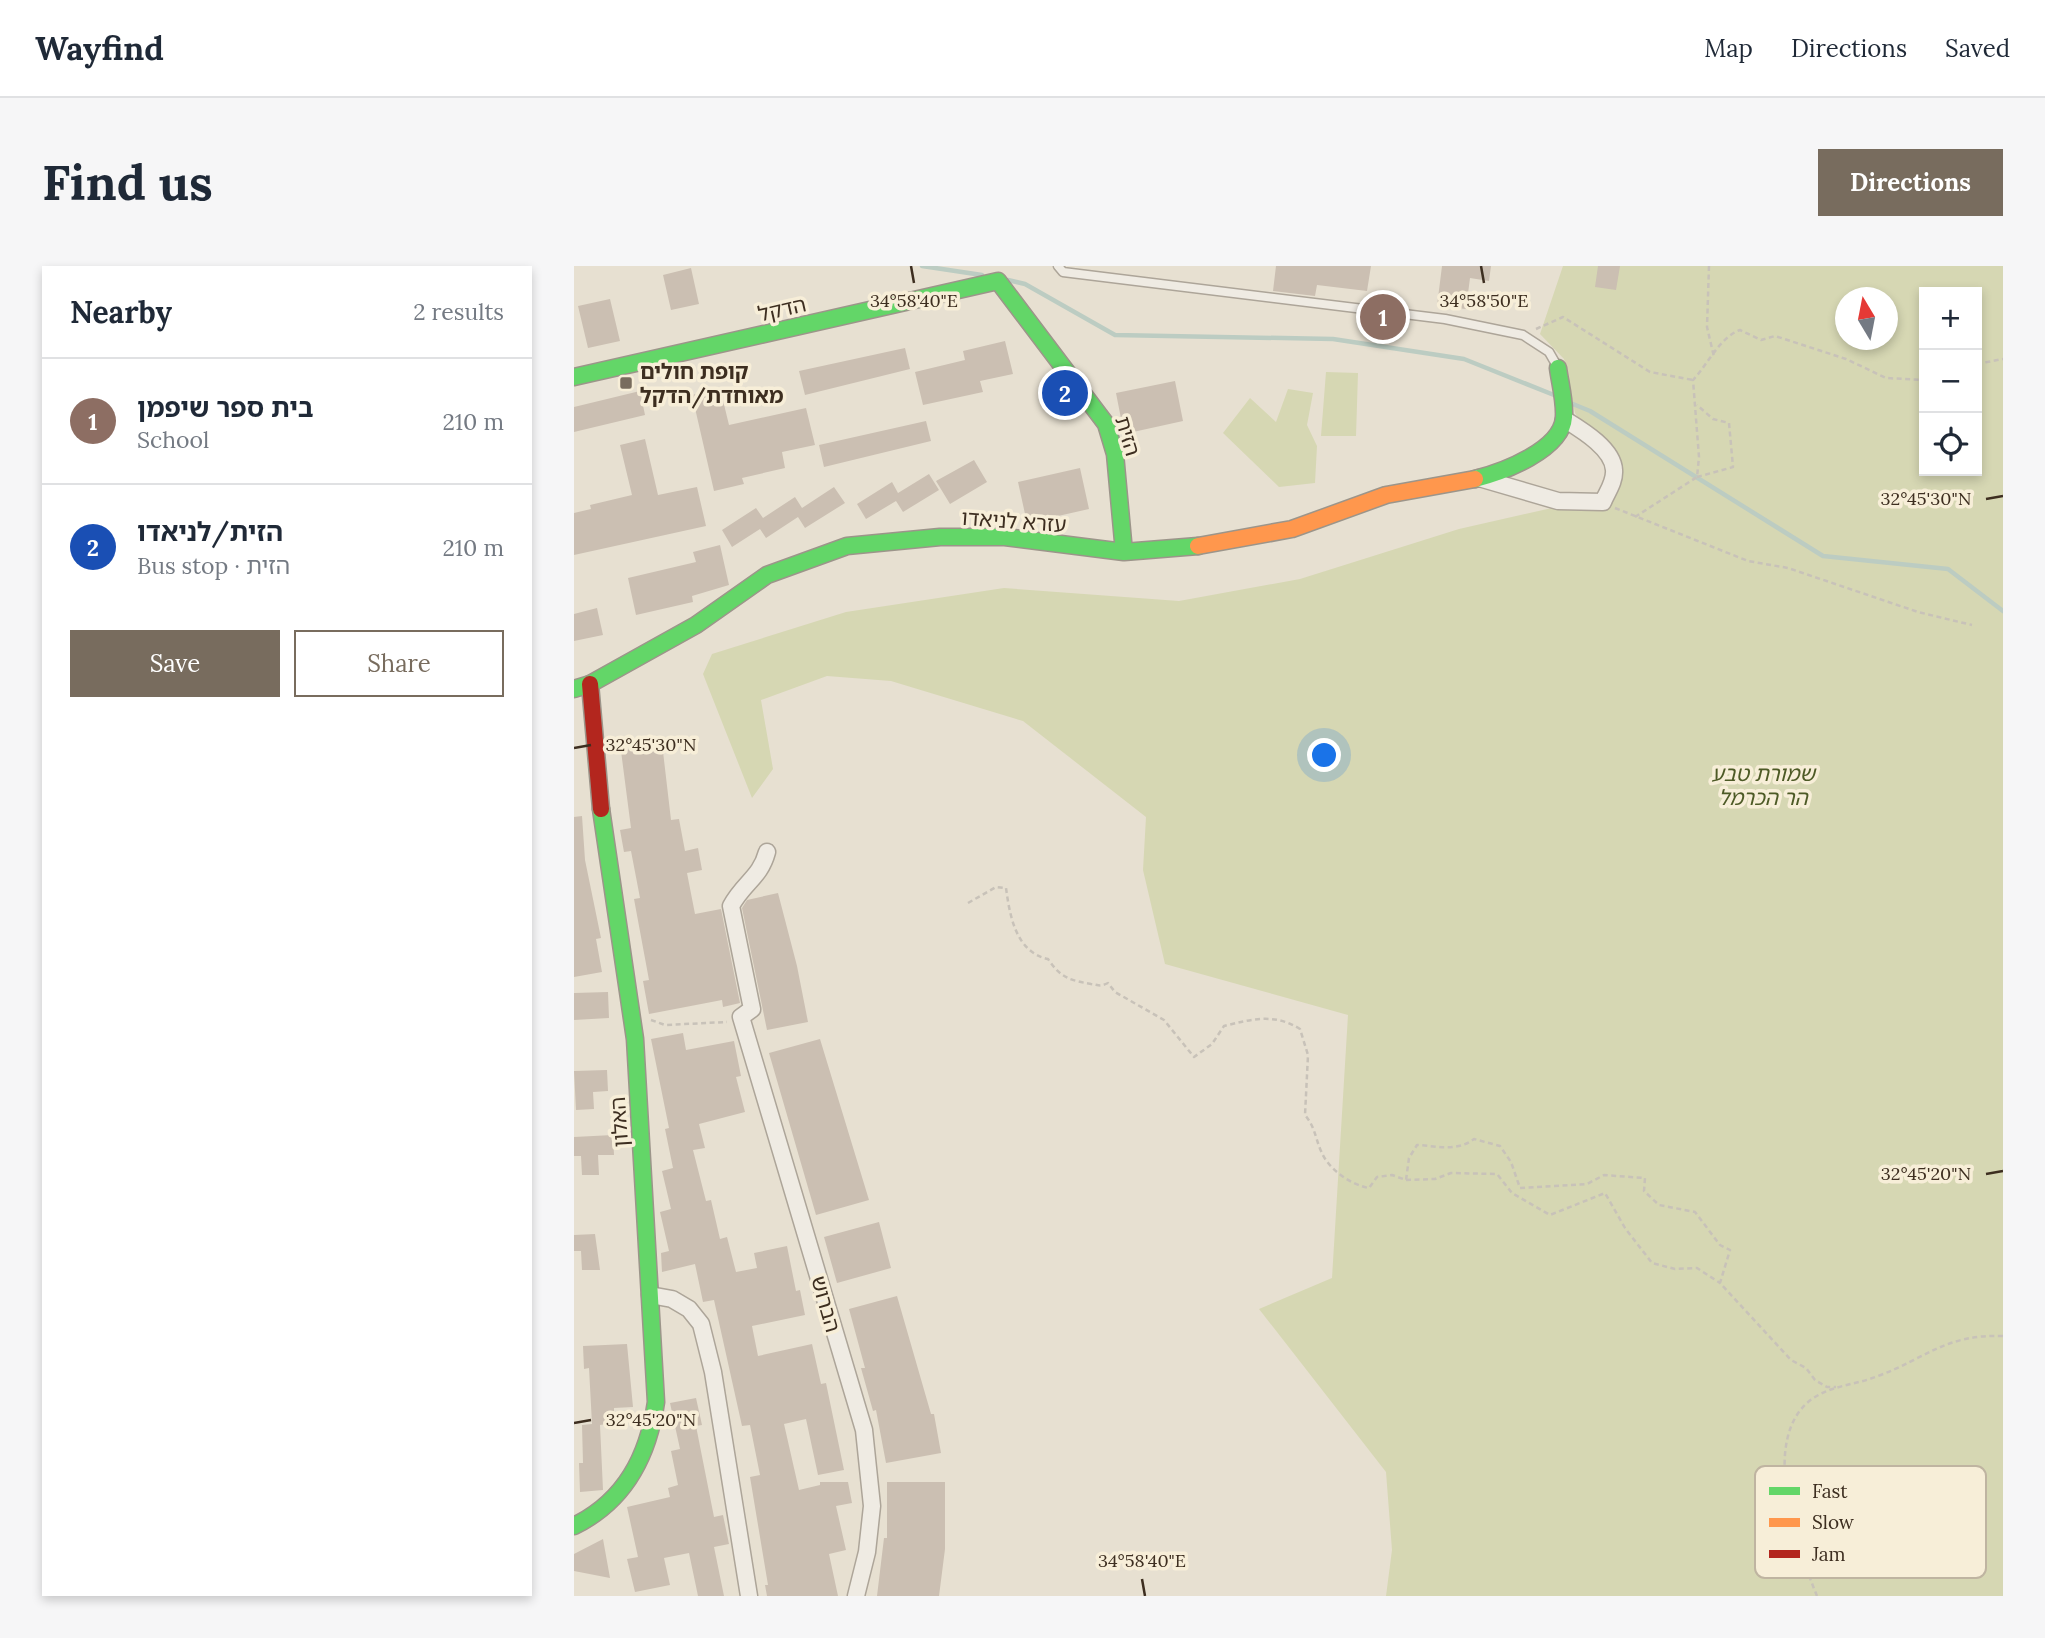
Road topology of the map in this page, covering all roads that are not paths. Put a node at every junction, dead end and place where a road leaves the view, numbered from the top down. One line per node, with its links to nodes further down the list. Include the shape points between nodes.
1 (1058, 266): 2 (lane, via 1063,272)
2 (1085, 270): 4 (lane, via 1445,319 1523,335 1549,352)
3 (995, 278): 5 (street, הדקל); 8 (street, הזית, via 1106,424 1115,454)
4 (1558, 368): 6 (street)
5 (574, 377)
6 (1564, 419): 7 (street, עזרא לניאדו, via 1551,444 1530,458); 7 (street, עזרא לניאדו, via 1610,457 1612,483 1603,502 1558,501)
7 (1479, 478): 8 (street, עזרא לניאדו, via 1386,495 1292,529 1191,547)
8 (1124, 552): 9 (street, עזרא לניאדו, via 1005,537 940,537 847,546 767,575 695,625)
9 (582, 687): 11 (street, האלון, via 631,1012)
10 (767, 852): 14 (street, הברוש, via 762,871 741,888 731,906 752,1009 741,1017 864,1430 872,1506)
11 (650, 1296): 12 (street, האלון, via 656,1402 646,1452 615,1498); 13 (street, via 672,1299 689,1309 701,1324)
12 (574, 1526)
13 (749, 1596)
14 (856, 1596)

